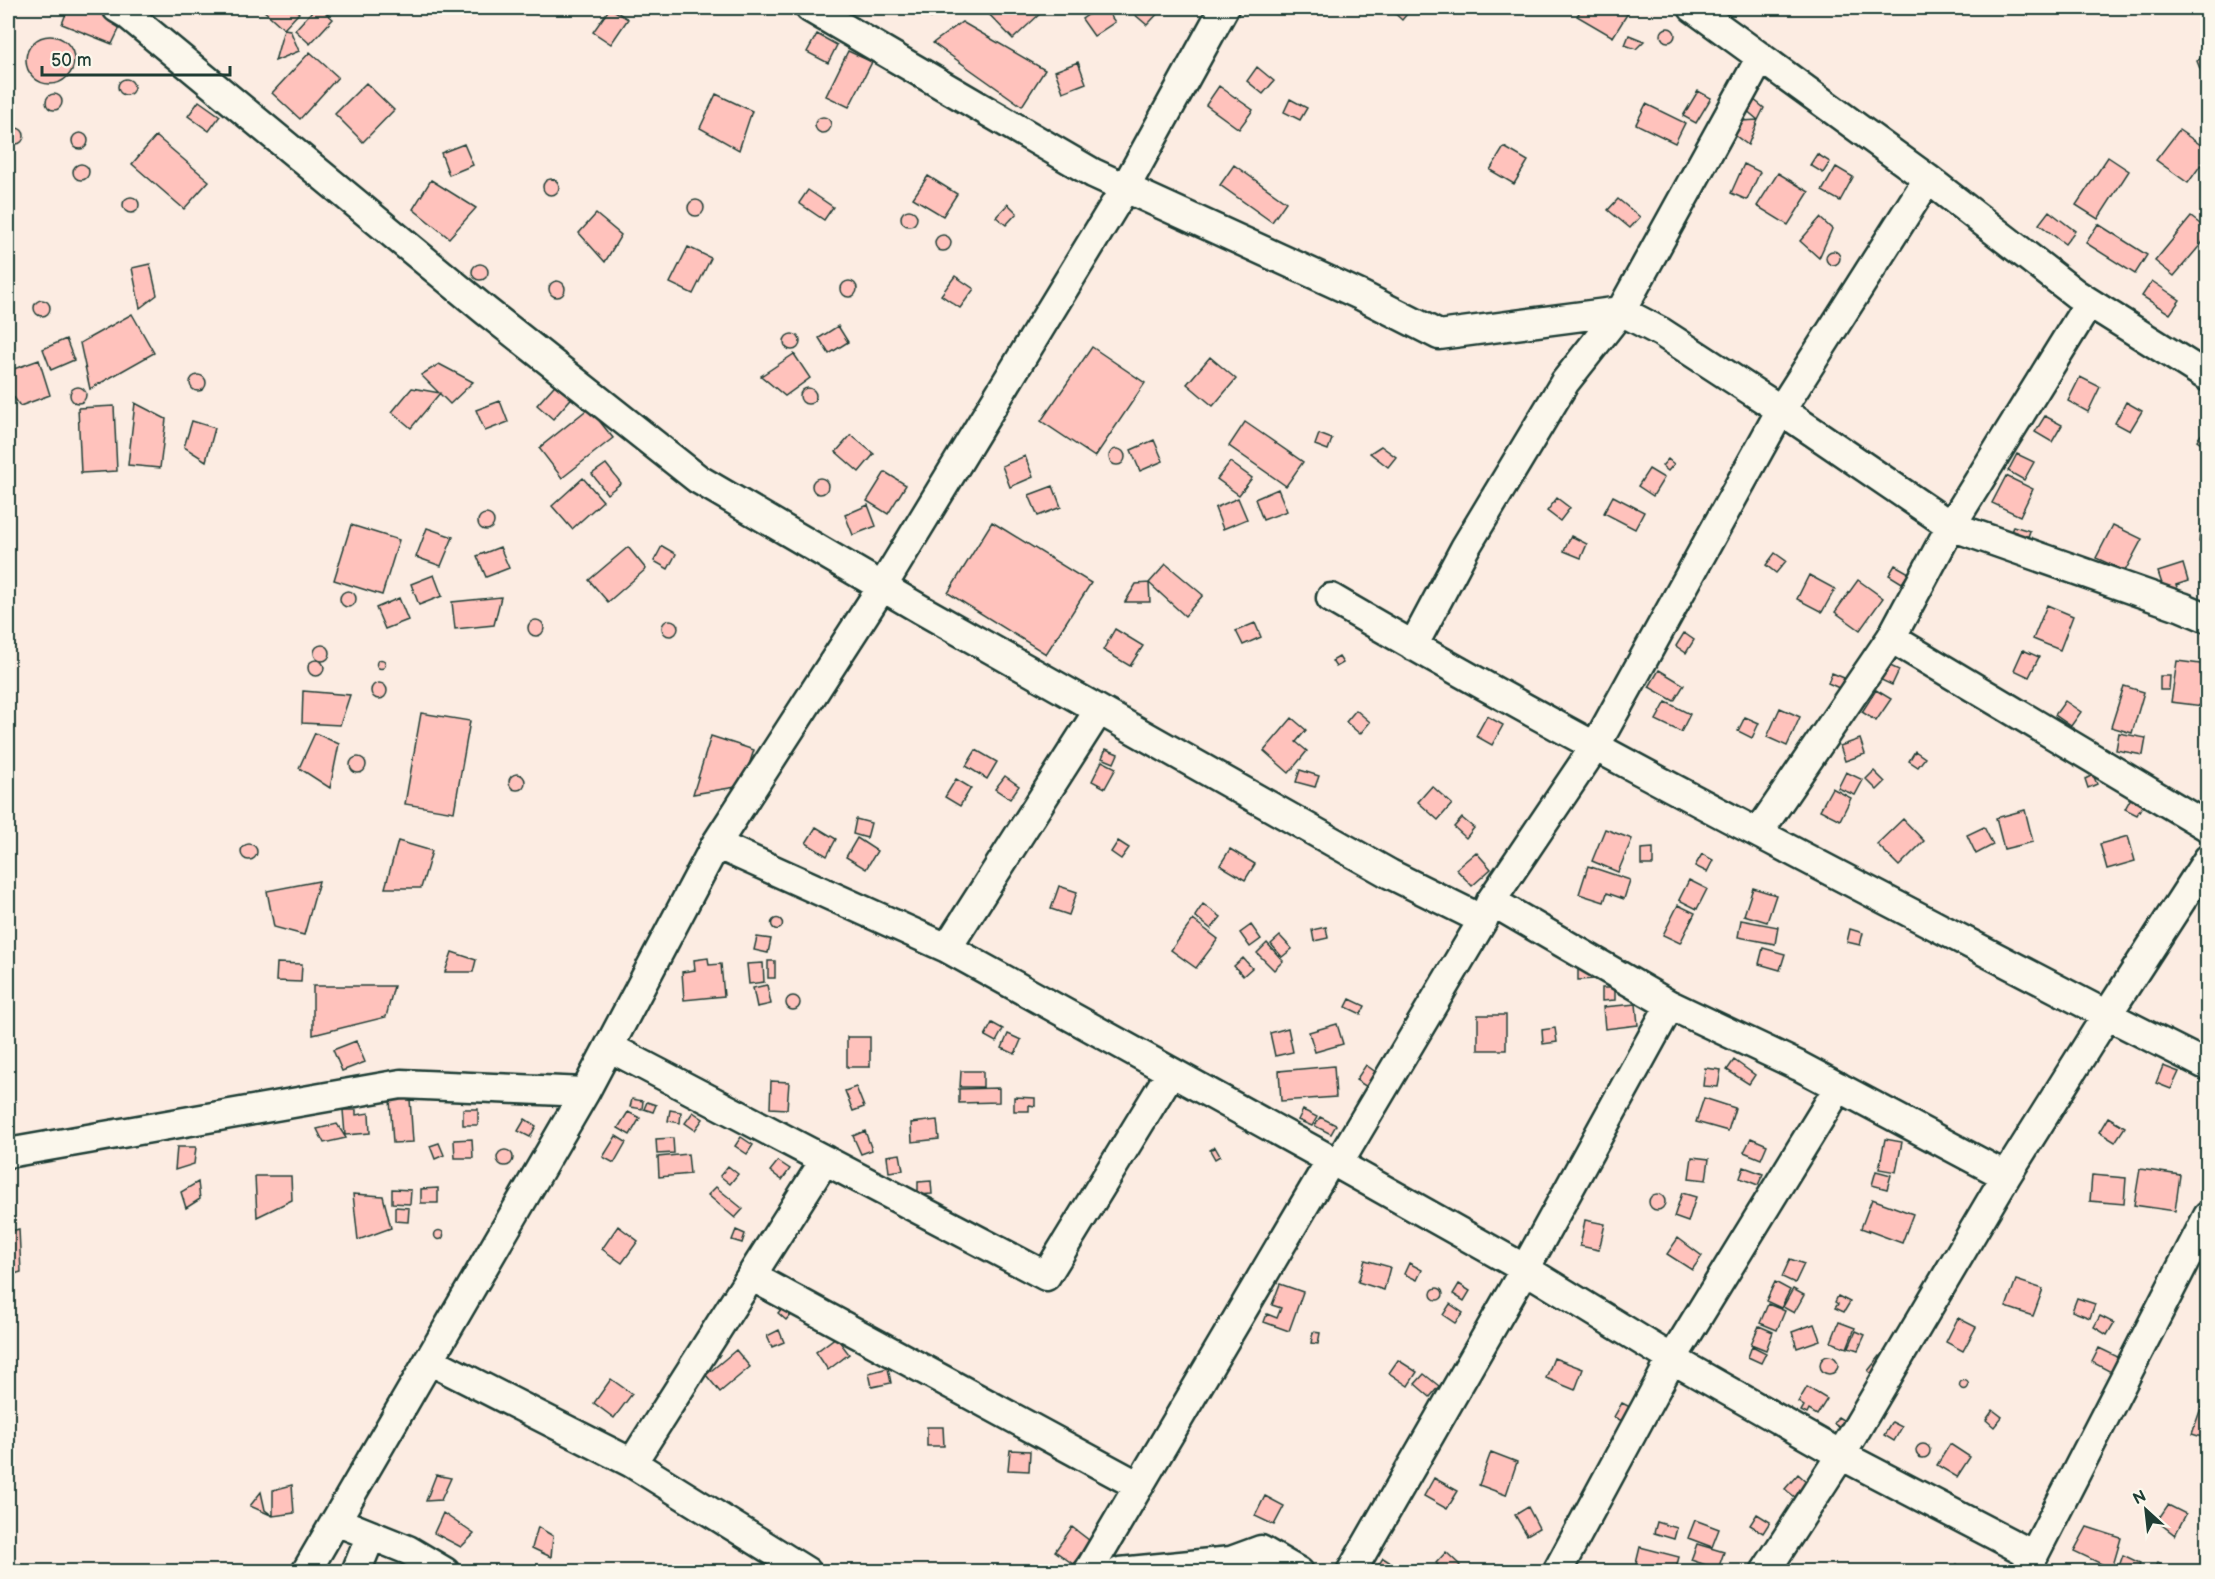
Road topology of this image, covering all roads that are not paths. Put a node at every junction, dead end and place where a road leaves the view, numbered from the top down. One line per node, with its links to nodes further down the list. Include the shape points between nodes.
1 (117, 8): 13 (street, via 486,311 698,479)
2 (810, 8): 7 (street)
3 (1224, 8): 7 (street)
4 (1693, 8): 5 (street)
5 (1761, 57): 6 (street); 9 (street)
6 (1928, 178): 8 (street); 11 (street)
7 (1125, 188): 9 (street, via 1439,335); 13 (street)
8 (2090, 303): 10 (street); 12 (street)
9 (1621, 311): 11 (street, via 1661,332); 17 (street, via 1565,382 1465,548)
10 (2208, 377)
11 (1781, 410): 12 (street); 19 (street)
12 (1951, 526): 15 (street); 16 (street)
13 (882, 587): 18 (street); 22 (street)
14 (1331, 598): 17 (street)
15 (2208, 618)
16 (1891, 638): 20 (street); 21 (street)
17 (1413, 646): 19 (street)
18 (1099, 710): 24 (street, via 1390,874); 25 (street)
19 (1596, 745): 21 (street); 24 (street)
20 (2208, 827)
21 (1758, 833): 27 (street)
22 (716, 844): 25 (street); 28 (street)
23 (2208, 859): 27 (street)
24 (1487, 911): 26 (street); 35 (street)
25 (947, 948): 30 (street)
26 (1670, 1005): 31 (street); 38 (street)
27 (2108, 1015): 29 (street); 36 (street)
28 (609, 1047): 32 (street); 34 (street)
29 (2208, 1066)
30 (1171, 1072): 34 (street, via 1046,1276); 35 (street)
31 (1839, 1087): 36 (street); 40 (street)
32 (585, 1092): 33 (street, via 401,1084); 41 (street)
33 (8, 1153)
34 (825, 1160): 39 (street)
35 (1334, 1162): 38 (street); 44 (street)
36 (2006, 1176): 42 (street)
37 (2208, 1216): 47 (street)
38 (1525, 1269): 40 (street); 55 (street)
39 (751, 1276): 43 (street); 44 (street)
40 (1672, 1359): 42 (street); 56 (street)
41 (429, 1360): 43 (street); 45 (street)
42 (1841, 1455): 47 (street); 57 (street)
43 (632, 1463): 51 (street)
44 (1138, 1486): 52 (street)
45 (336, 1521): 46 (street); 48 (street)
46 (371, 1535): 49 (street); 50 (street, via 408,1550)
47 (2029, 1563)
48 (306, 1572)
49 (356, 1572)
50 (445, 1572)
51 (807, 1572)
52 (1088, 1572)
53 (1120, 1572): 54 (street, via 1231,1561 1261,1550)
54 (1299, 1572)
55 (1352, 1572)
56 (1557, 1572)
57 (1765, 1572)

